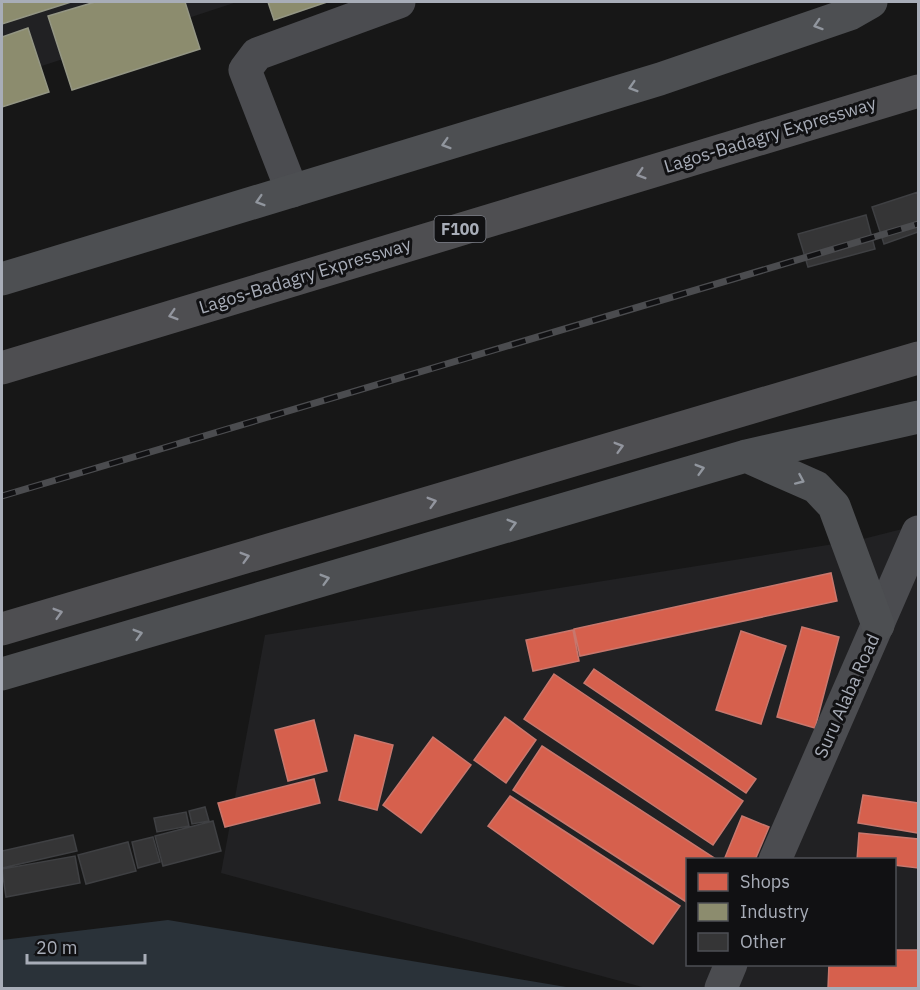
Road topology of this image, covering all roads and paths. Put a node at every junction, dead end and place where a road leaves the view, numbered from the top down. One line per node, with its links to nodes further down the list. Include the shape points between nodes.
1 (399, 2): 4 (street, via 257,54 245,70)
2 (871, 2): 4 (main road, one-way to 4, via 850,14 660,79)
3 (918, 91): 7 (highway, Lagos-Badagry Expressway / F100, one-way to 7)
4 (292, 191): 5 (main road, one-way to 5)
5 (2, 279)
6 (918, 358): 12 (highway, one-way to 6)
7 (2, 368)
8 (918, 417): 9 (main road)
9 (746, 456): 11 (main road, one-way to 11, via 816,487 834,506); 13 (main road, one-way to 9)
10 (918, 532): 11 (street, Suru Alaba Road)
11 (878, 625): 14 (street, Suru Alaba Road)
12 (2, 629)
13 (2, 674)
14 (776, 858)
15 (730, 966): 16 (street)
16 (721, 988)

